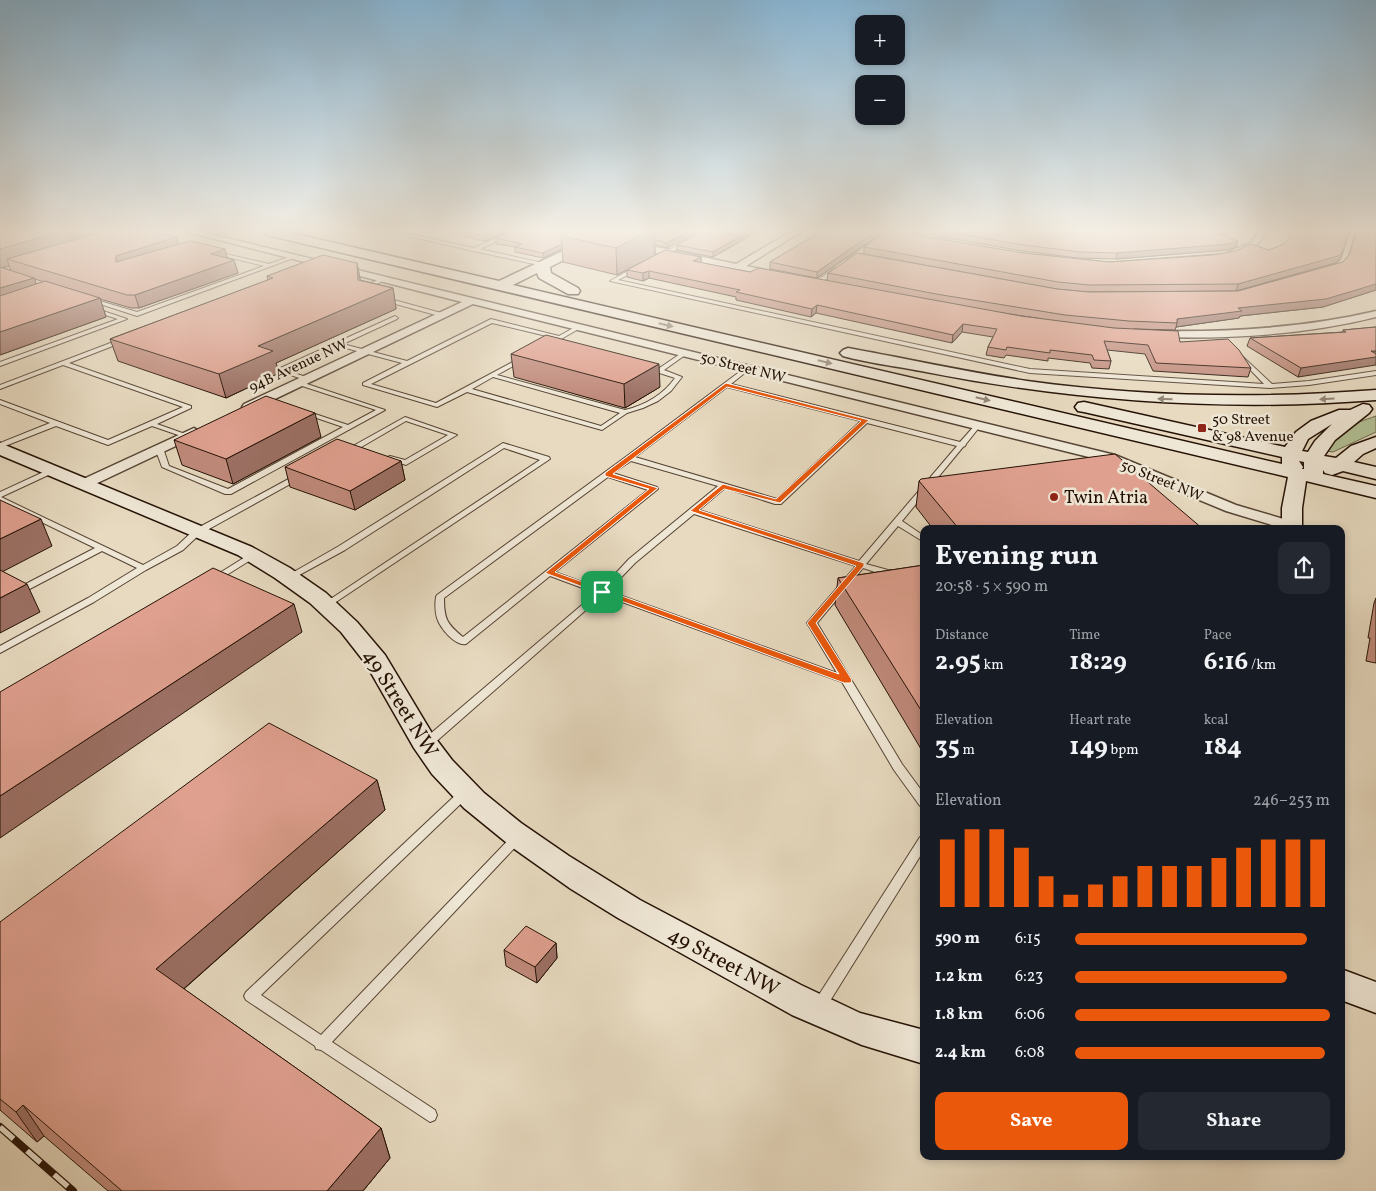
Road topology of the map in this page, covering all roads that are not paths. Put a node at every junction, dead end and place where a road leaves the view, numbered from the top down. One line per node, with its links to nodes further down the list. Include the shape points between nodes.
1 (212, 287): 9 (lane, via 137,314)
2 (373, 287): 13 (lane, via 371,296)
3 (414, 287): 10 (street, 50 Street NW)
4 (502, 287): 62 (main road, 50 Street NW, one-way to 62, via 1057,416)
5 (554, 287): 8 (main road)
6 (565, 287): 8 (main road)
7 (639, 287): 37 (lane, via 1030,371)
8 (573, 291): 22 (main road)
9 (82, 297)
10 (472, 301): 13 (street, 94B Avenue NW); 15 (street, 50 Street NW)
11 (88, 307): 29 (lane, via 124,318)
12 (1376, 314): 16 (street, via 1319,326 1220,336)
13 (443, 315): 23 (street, 94B Avenue NW)
14 (395, 318): 20 (lane)
15 (579, 327): 18 (lane); 25 (street, 50 Street NW)
16 (1146, 333)
17 (128, 338): 27 (lane)
18 (560, 342): 19 (lane); 28 (lane, via 491,321)
19 (552, 343): 21 (lane)
20 (337, 344): 23 (lane); 35 (lane, via 279,370)
21 (543, 348)
22 (837, 350): 40 (main road, one-way to 22, via 1284,401 1141,398 1052,389); 62 (main road)
23 (365, 352): 28 (lane); 35 (street, 94B Avenue NW)
24 (1236, 352): 37 (lane)
25 (685, 353): 31 (street, 50 Street NW); 32 (lane)
26 (526, 357): 34 (lane)
27 (62, 363): 38 (lane); 48 (lane, via 189,407)
28 (408, 363): 39 (lane, via 365,384 436,405)
29 (0, 364)
30 (642, 366): 32 (lane)
31 (748, 368): 36 (lane); 49 (street, 50 Street NW)
32 (660, 370): 45 (lane, via 679,377 672,389 642,408)
33 (1376, 373): 37 (lane, via 1308,384)
34 (491, 375): 39 (lane); 45 (lane)
35 (303, 381): 43 (street, 94B Avenue NW, via 269,401); 50 (lane, via 382,410)
36 (726, 385): 46 (lane); 61 (lane)
37 (1270, 386)
38 (0, 387)
39 (465, 389): 45 (lane, via 602,428)
40 (1376, 395)
41 (0, 402): 47 (lane)
42 (1369, 407): 62 (main road, via 1329,436); 62 (main road, via 1338,416 1303,432 1295,443)
43 (238, 412)
44 (302, 412): 50 (lane)
45 (626, 412)
46 (866, 420): 54 (lane); 69 (lane, via 778,502)
47 (56, 423): 48 (lane, via 108,443); 56 (lane)
48 (152, 424): 52 (lane)
49 (978, 425): 54 (lane); 75 (street, 50 Street NW, via 1122,462 1231,508)
50 (349, 427): 57 (lane, via 228,492 166,467)
51 (204, 428): 52 (street)
52 (186, 436): 57 (street)
53 (1376, 442): 63 (main road, via 1346,458)
54 (963, 445): 74 (lane)
55 (356, 446): 58 (lane); 59 (lane); 60 (lane, via 405,419 454,435 406,463)
56 (0, 447): 64 (main road, 49 Street NW)
57 (159, 448): 68 (street)
58 (365, 449)
59 (340, 455)
60 (381, 455)
61 (630, 458): 67 (lane); 69 (lane)
62 (1305, 465): 63 (main road, via 1330,470); 70 (main road); 76 (main road, via 1293,496)
63 (1341, 465): 66 (main road)
64 (53, 471): 68 (main road, 49 Street NW); 71 (lane)
65 (308, 472): 77 (lane)
66 (1376, 473)
67 (608, 474): 83 (lane, via 654,488); 83 (lane, via 440,597 439,617 447,629 463,642)
68 (84, 484): 77 (main road, 49 Street NW)
69 (723, 486): 73 (lane)
70 (1371, 487)
71 (0, 495)
72 (0, 499): 79 (lane)
73 (694, 511): 81 (lane); 88 (lane, via 632,561)
74 (898, 522): 78 (lane); 81 (lane)
75 (1286, 525)
76 (1292, 525)
77 (197, 532): 80 (main road, 49 Street NW); 82 (lane, via 180,548)
78 (920, 537)
79 (102, 548): 82 (lane); 87 (lane)
80 (253, 556): 85 (main road, 49 Street NW); 86 (lane)
81 (861, 565): 84 (lane, via 887,573); 91 (lane, via 812,623)
82 (143, 568): 90 (lane)
83 (549, 573): 88 (lane)
84 (900, 573)
85 (289, 577): 89 (main road, 49 Street NW); 89 (lane, via 342,548 503,445 546,458)
86 (202, 586)
87 (19, 591)
88 (602, 592): 91 (lane); 92 (lane)
89 (327, 604): 92 (main road, 49 Street NW, via 362,640)
90 (0, 650)
91 (848, 680): 94 (lane, via 858,703)
92 (425, 745): 93 (main road, 49 Street NW)
93 (466, 792): 95 (main road, 49 Street NW); 100 (lane, via 251,996)
94 (920, 797)
95 (518, 837): 99 (main road, 49 Street NW, via 653,924); 100 (lane)
96 (920, 846): 99 (lane)
97 (1345, 986): 98 (main road)
98 (1376, 998)
99 (818, 1010): 101 (main road, 49 Street NW, via 853,1026)
100 (321, 1044): 102 (lane)
101 (920, 1046)
102 (430, 1115)

